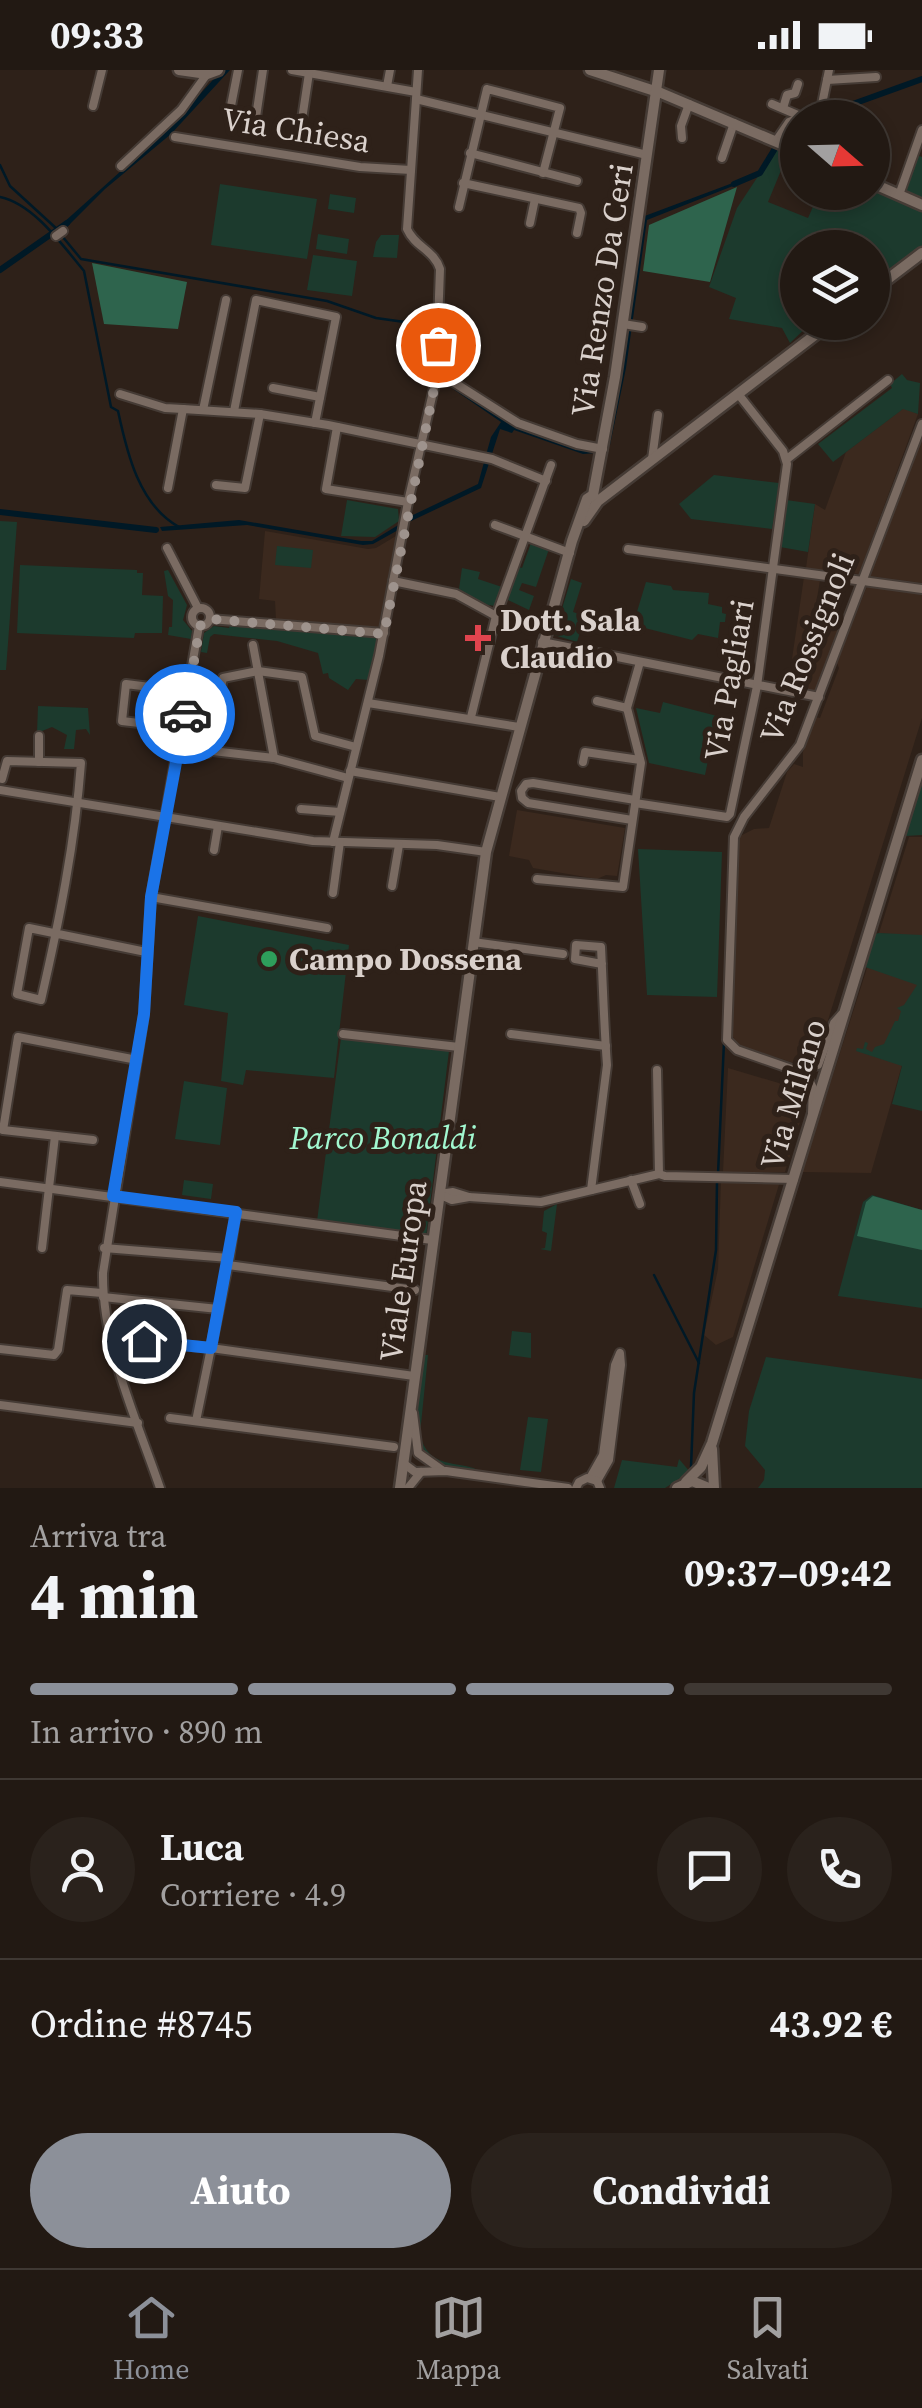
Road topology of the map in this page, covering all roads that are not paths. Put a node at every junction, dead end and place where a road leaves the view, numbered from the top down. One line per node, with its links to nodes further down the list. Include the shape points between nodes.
1 (102, 70): 23 (street)
2 (179, 70): 10 (street)
3 (238, 70): 26 (street)
4 (263, 70): 27 (street)
5 (292, 70): 11 (street)
6 (390, 70): 16 (street)
7 (418, 70): 18 (street, Via Chiesa)
8 (590, 70): 12 (street)
9 (659, 70): 17 (street, Via Renzo Da Ceri)
10 (213, 72): 40 (street)
11 (310, 73): 16 (street); 29 (street)
12 (607, 73): 17 (street)
13 (828, 75): 14 (street); 20 (street)
14 (876, 77)
15 (798, 84): 19 (street)
16 (387, 86): 18 (street)
17 (656, 90): 21 (street); 38 (street, Via Renzo Da Ceri)
18 (416, 95): 25 (street); 41 (street, Via Chiesa)
19 (786, 100)
20 (823, 100)
21 (689, 104): 28 (street); 34 (street)
22 (772, 104): 24 (street)
23 (92, 106)
24 (780, 107)
25 (480, 114): 31 (street); 31 (street, via 487,88 560,108); 37 (street)
26 (230, 116)
27 (256, 116)
28 (734, 123): 35 (street); 39 (street)
29 (300, 126)
30 (922, 130): 46 (street)
31 (554, 134): 38 (street); 42 (street)
32 (780, 134): 35 (street)
33 (174, 137): 41 (street, Via Chiesa)
34 (682, 138)
35 (776, 140): 36 (street)
36 (780, 142)
37 (470, 153): 42 (street); 44 (street)
38 (647, 155): 73 (street, Via Renzo Da Ceri, via 631,325)
39 (722, 158)
40 (121, 166)
41 (410, 170): 55 (street, Via Chiesa, via 407,229 439,264)
42 (543, 173): 43 (street)
43 (576, 181)
44 (463, 183): 47 (street); 49 (street)
45 (890, 191): 46 (street)
46 (899, 195): 48 (street)
47 (535, 199): 50 (street); 51 (street, via 579,208)
48 (922, 204)
49 (459, 207)
50 (530, 223)
51 (577, 232)
52 (922, 253): 53 (street)
53 (890, 277)
54 (226, 300): 65 (street)
55 (439, 323): 56 (street); 58 (street, Via Chiesa)
56 (454, 327)
57 (809, 340): 62 (street)
58 (437, 366): 72 (street, Via Chiesa); 73 (street, via 501,419)
59 (888, 380): 74 (street)
60 (273, 388): 63 (street)
61 (120, 394): 64 (street)
62 (739, 395): 74 (street); 75 (street)
63 (320, 396): 66 (street, via 336,317 256,300); 69 (street)
64 (183, 409): 65 (street); 79 (street)
65 (203, 410): 66 (street)
66 (234, 411): 67 (street)
67 (260, 414): 69 (street); 78 (street, via 246,486)
68 (658, 415): 75 (street)
69 (315, 422): 71 (street)
70 (922, 424): 89 (street, Via Rossignoli)
71 (337, 427): 72 (street); 81 (street, via 326,489)
72 (422, 444): 77 (street); 81 (street, Via Chiesa)
73 (602, 449): 80 (street, Via Renzo Da Ceri)
74 (787, 459): 87 (street, Via Pagliari)
75 (652, 460): 80 (street)
76 (551, 465): 77 (street)
77 (546, 480): 83 (street)
78 (216, 485)
79 (168, 488)
80 (593, 501): 86 (street, Viale Europa)
81 (408, 502): 88 (street, Via Chiesa)
82 (495, 524): 83 (street)
83 (525, 536): 86 (street); 92 (street)
84 (167, 548): 91 (street)
85 (628, 549): 87 (street)
86 (570, 553): 96 (street, Viale Europa)
87 (773, 568): 89 (street); 100 (street, Via Pagliari)
88 (393, 581): 92 (street, via 456,594); 95 (street, Via Chiesa)
89 (862, 581): 90 (street); 102 (street, Via Rossignoli)
90 (922, 588)
91 (198, 608): 93 (street); 94 (street, via 192,618)
92 (496, 616): 106 (street)
93 (210, 619): 94 (street); 95 (street)
94 (200, 626): 101 (street)
95 (384, 634): 104 (street, Via Chiesa)
96 (542, 642): 98 (street); 107 (street, Viale Europa)
97 (253, 645): 99 (street)
98 (640, 662): 100 (street); 105 (street)
99 (258, 672): 111 (street, via 302,677 315,736); 112 (street, via 223,678); 113 (street)
100 (757, 686): 102 (street); 123 (street, Via Pagliari, via 727,817)
101 (189, 692): 108 (street); 108 (street, via 126,684 122,721)
102 (819, 697): 150 (street, Via Rossignoli, via 795,754 734,837 727,1040 736,1050)
103 (596, 700): 105 (street)
104 (368, 703): 106 (street); 111 (street, Via Chiesa)
105 (627, 708): 114 (street)
106 (471, 717): 107 (street)
107 (519, 727): 121 (street, Viale Europa)
108 (182, 728): 110 (street)
109 (39, 736): 116 (street)
110 (178, 747): 112 (street); 126 (street)
111 (356, 747): 118 (street, Via Chiesa)
112 (208, 752): 113 (street)
113 (274, 758): 118 (street)
114 (640, 760): 117 (street, via 585,752); 123 (street)
115 (922, 760): 143 (street, Via Milano)
116 (39, 762): 119 (street, via 7,761); 122 (street, via 81,763)
117 (583, 762)
118 (349, 775): 121 (street); 125 (street, Via Chiesa)
119 (2, 778)
120 (0, 790): 122 (street)
121 (500, 798): 132 (street, Viale Europa)
122 (78, 802): 126 (street); 138 (street)
123 (635, 802): 127 (street); 127 (street, via 533,783 521,790 528,802)
124 (301, 808): 125 (street)
125 (340, 812): 129 (street, Via Chiesa)
126 (164, 817): 128 (street); 136 (street)
127 (632, 820): 133 (street, via 624,887)
128 (218, 826): 129 (street); 131 (street)
129 (337, 842): 130 (street); 135 (street, Via Chiesa)
130 (399, 844): 132 (street); 134 (street)
131 (214, 850)
132 (486, 852): 139 (street, Viale Europa)
133 (537, 879)
134 (392, 886)
135 (334, 893)
136 (151, 897): 137 (street); 140 (street)
137 (327, 928)
138 (56, 935): 138 (street, via 29,928 17,994 41,1000); 140 (street)
139 (473, 942): 141 (street); 147 (street, Viale Europa)
140 (146, 952): 148 (street)
141 (563, 954)
142 (602, 964): 146 (street)
143 (843, 1013): 150 (street, via 818,1065); 151 (street, Via Milano)
144 (344, 1034): 147 (street)
145 (510, 1034): 146 (street)
146 (606, 1046): 160 (street)
147 (459, 1047): 161 (street, Viale Europa)
148 (137, 1060): 153 (street, via 18,1037 3,1130); 162 (street)
149 (657, 1070): 155 (street)
150 (805, 1071): 151 (street); 152 (street, via 813,1088)
151 (823, 1076): 152 (street, Via Milano)
152 (812, 1115): 156 (street, Via Milano)
153 (55, 1136): 154 (street); 159 (street)
154 (92, 1140)
155 (659, 1174): 156 (street); 157 (street)
156 (794, 1179): 182 (street, Via Milano)
157 (631, 1180): 160 (street); 163 (street)
158 (0, 1182): 159 (street)
159 (49, 1190): 162 (street); 166 (street)
160 (591, 1190): 161 (street, via 530,1203)
161 (439, 1194): 165 (street, Viale Europa)
162 (113, 1196): 164 (street); 167 (street)
163 (640, 1204)
164 (236, 1212): 165 (street); 168 (street)
165 (432, 1240): 175 (street, Viale Europa)
166 (42, 1248)
167 (104, 1248): 168 (street); 170 (street)
168 (229, 1262): 169 (street); 171 (street)
169 (416, 1290)
170 (103, 1295): 171 (street); 172 (street); 173 (street, via 67,1290 54,1355)
171 (218, 1309): 174 (street)
172 (111, 1338): 174 (street); 181 (street)
173 (0, 1348)
174 (211, 1348): 175 (street); 180 (street)
175 (414, 1376): 178 (street, Viale Europa)
176 (0, 1404): 181 (street)
177 (613, 1404): 177 (street, via 620,1353); 188 (street, via 608,1460)
178 (410, 1405): 184 (street, via 414,1444); 185 (street, Viale Europa)
179 (170, 1418): 180 (street)
180 (196, 1421): 183 (street)
181 (138, 1423): 191 (street)
182 (712, 1443): 190 (street, Via Milano, via 702,1467); 195 (street, Via Milano)
183 (394, 1447)
184 (424, 1459): 185 (street); 187 (street)
185 (403, 1463): 186 (street); 192 (street, Viale Europa)
186 (422, 1472): 187 (street); 193 (street)
187 (446, 1472): 194 (street)
188 (598, 1484): 189 (street)
189 (578, 1485): 194 (street)
190 (679, 1486): 195 (street, Via Milano, via 698,1481)
191 (160, 1488)
192 (400, 1488)
193 (408, 1488)
194 (567, 1488)
195 (711, 1488)

